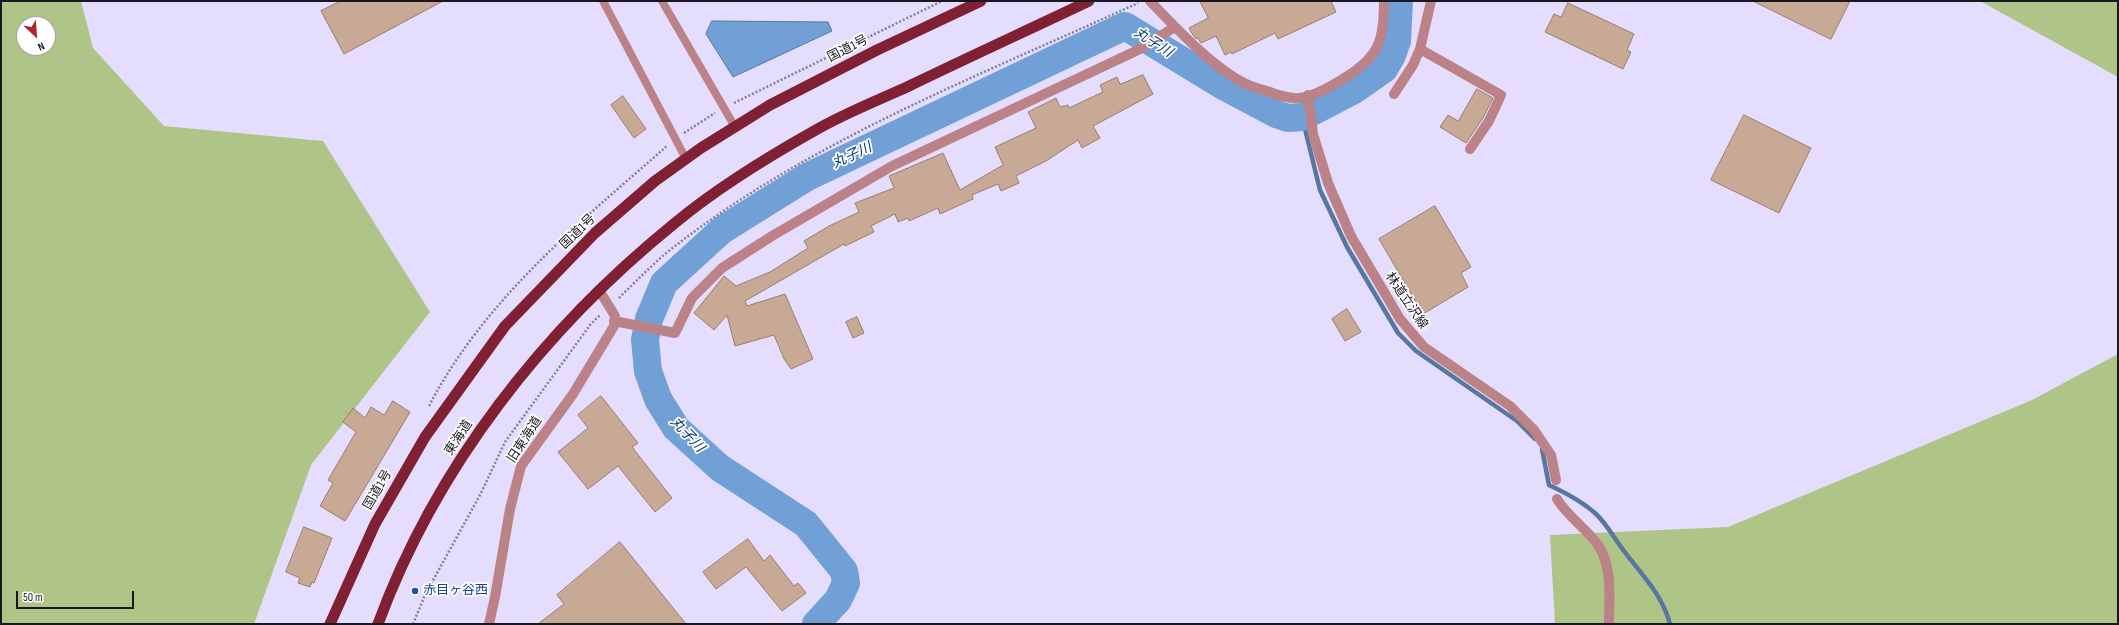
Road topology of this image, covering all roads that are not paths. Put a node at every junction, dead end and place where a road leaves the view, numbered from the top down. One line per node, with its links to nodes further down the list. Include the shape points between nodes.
1 (603, 1): 14 (lane)
2 (662, 1): 12 (lane)
3 (981, 1): 12 (highway, 国道1号, via 870,53 770,105)
4 (1089, 1): 15 (highway, via 816,129 735,180 676,222)
5 (1150, 1): 8 (street)
6 (1384, 1): 11 (street, via 1384,26 1380,45 1362,68)
7 (1432, 1): 9 (street)
8 (1172, 29): 11 (street, via 1244,83 1282,97); 16 (street, via 1142,48 892,166 772,236 722,268 692,298 676,332)
9 (1420, 50): 10 (street); 13 (street, via 1502,95)
10 (1394, 94)
11 (1308, 100): 17 (street, 林道立沢線, via 1313,134 1328,183 1351,236 1400,319 1424,347 1510,406 1534,430 1551,455)
12 (735, 127): 14 (highway, 国道1号)
13 (1470, 149)
14 (686, 159): 19 (highway, 国道1号, via 655,181 595,233 505,326 425,437 375,524)
15 (599, 290): 16 (street, via 615,316); 20 (highway, 東海道, via 540,354 485,423 410,547)
16 (614, 321): 21 (street, 旧東海道, via 614,326 573,394 521,466 510,509)
17 (1556, 480)
18 (1557, 499): 22 (street, via 1564,510 1598,545 1607,566)
19 (330, 624)
20 (378, 624)
21 (489, 624)
22 (1609, 624)

